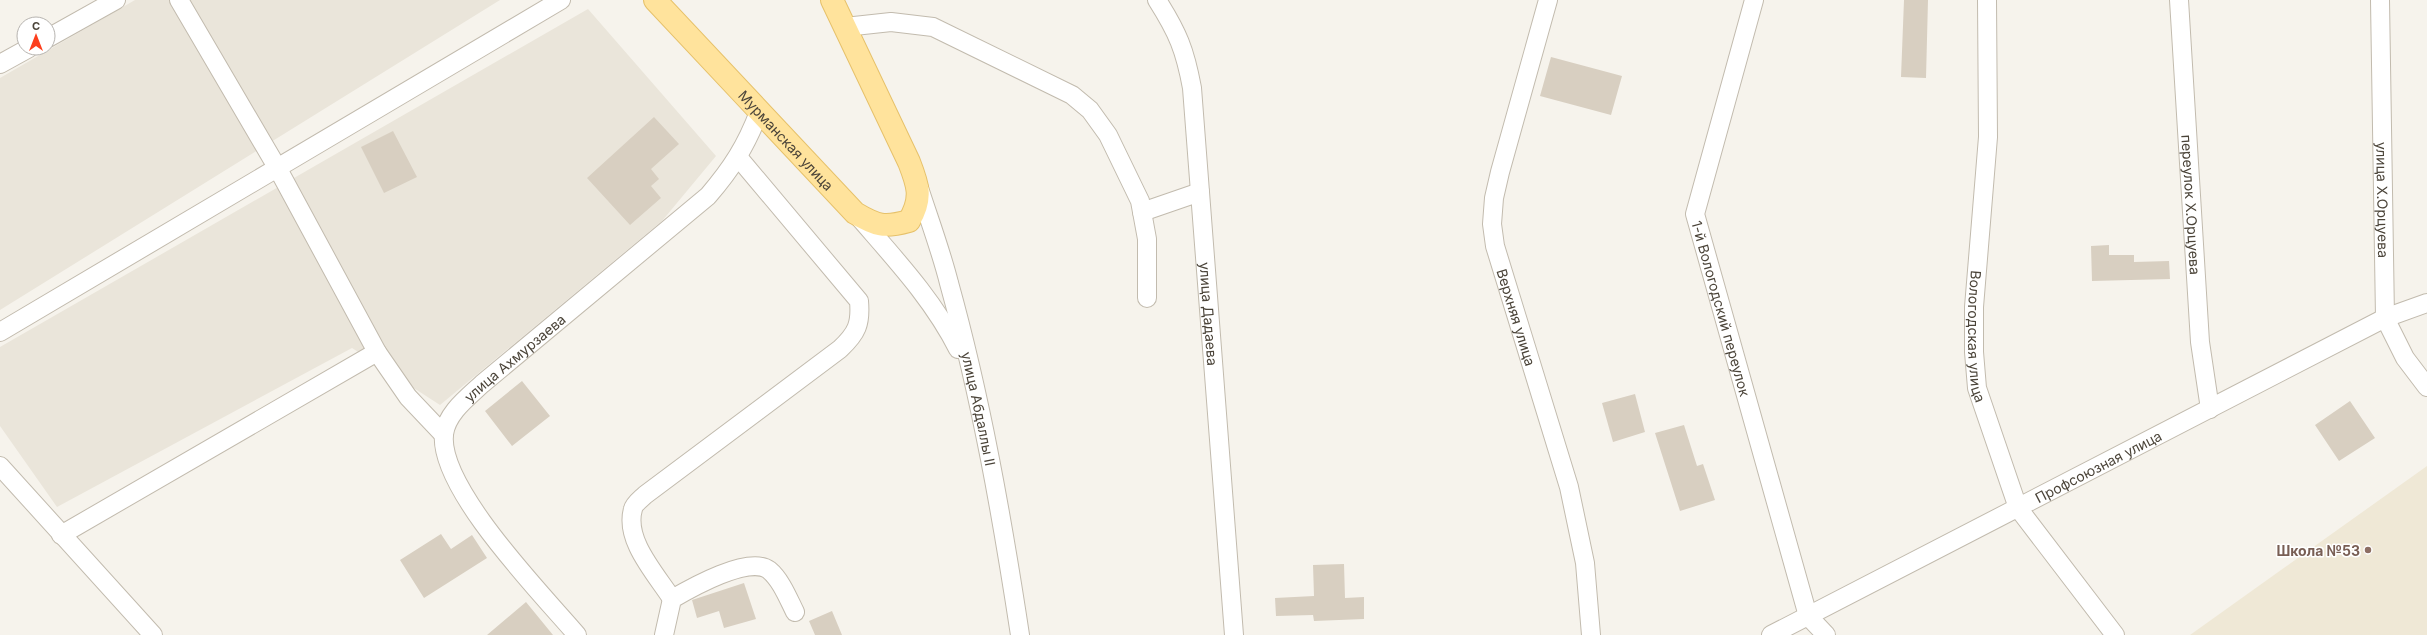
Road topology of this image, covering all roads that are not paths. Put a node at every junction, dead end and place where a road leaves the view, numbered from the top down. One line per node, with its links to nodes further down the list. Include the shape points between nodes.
1 (116, 0): 13 (street)
2 (179, 0): 18 (street)
3 (561, 0): 18 (street)
4 (655, 0): 16 (main road, Мурманская улица)
5 (832, 0): 12 (main road)
6 (1157, 0): 20 (street, улица Дадаева, via 1185,52 1192,88)
7 (1548, 0): 43 (street, Верхняя улица, via 1500,172 1492,224 1502,273 1569,487 1585,563)
8 (1754, 0): 37 (street, 1-й Вологодский переулок, via 1694,214)
9 (1987, 0): 33 (street, Вологодская улица, via 1988,137 1974,308 1974,352 1977,388)
10 (2179, 0): 30 (street, переулок Х.Орцуева, via 2200,342)
11 (2380, 0): 25 (street, улица Х.Орцуева)
12 (845, 27): 19 (main road); 21 (street, via 891,22 933,27 1072,95 1090,110 1108,135 1140,201)
13 (56, 34)
14 (16, 55): 15 (street)
15 (0, 64)
16 (759, 112): 17 (street, улица Ахмурзаева, via 747,144); 22 (main road, Мурманская улица)
17 (738, 157): 31 (street, улица Ахмурзаева, via 708,196 482,384 456,409); 35 (street, via 859,301 861,319 852,337 840,349 645,495 633,507 631,526 637,544)
18 (278, 169): 26 (street); 27 (street)
19 (919, 188): 22 (main road, Мурманская улица, via 916,210 908,221 891,226 874,225); 28 (street, улица Абдаллы II, via 949,282)
20 (1200, 192): 21 (street); 42 (street, улица Дадаева)
21 (1142, 212): 23 (street, via 1147,239)
22 (855, 213): 28 (street, via 906,271 944,321)
23 (1147, 298)
24 (2427, 303): 25 (street, Профсоюзная улица)
25 (2385, 318): 29 (street, улица Х.Орцуева, via 2405,358); 30 (street, Профсоюзная улица)
26 (0, 332)
27 (378, 352): 31 (street, via 408,397); 34 (street)
28 (972, 375): 41 (street, улица Абдаллы II)
29 (2427, 387)
30 (2210, 409): 33 (street, Профсоюзная улица)
31 (444, 435): 39 (street, улица Ахмурзаева, via 446,453 462,490 482,523)
32 (0, 466): 34 (street)
33 (2018, 508): 37 (street, Профсоюзная улица); 46 (street, Вологодская улица)
34 (61, 535): 38 (street)
35 (672, 599): 36 (street, via 694,586 747,566 768,569 778,580); 40 (street)
36 (795, 612)
37 (1808, 616): 44 (street, Профсоюзная улица); 45 (street)
38 (153, 635)
39 (577, 635)
40 (664, 635)
41 (1020, 635)
42 (1234, 635)
43 (1591, 635)
44 (1771, 635)
45 (1826, 635)
46 (2115, 635)

